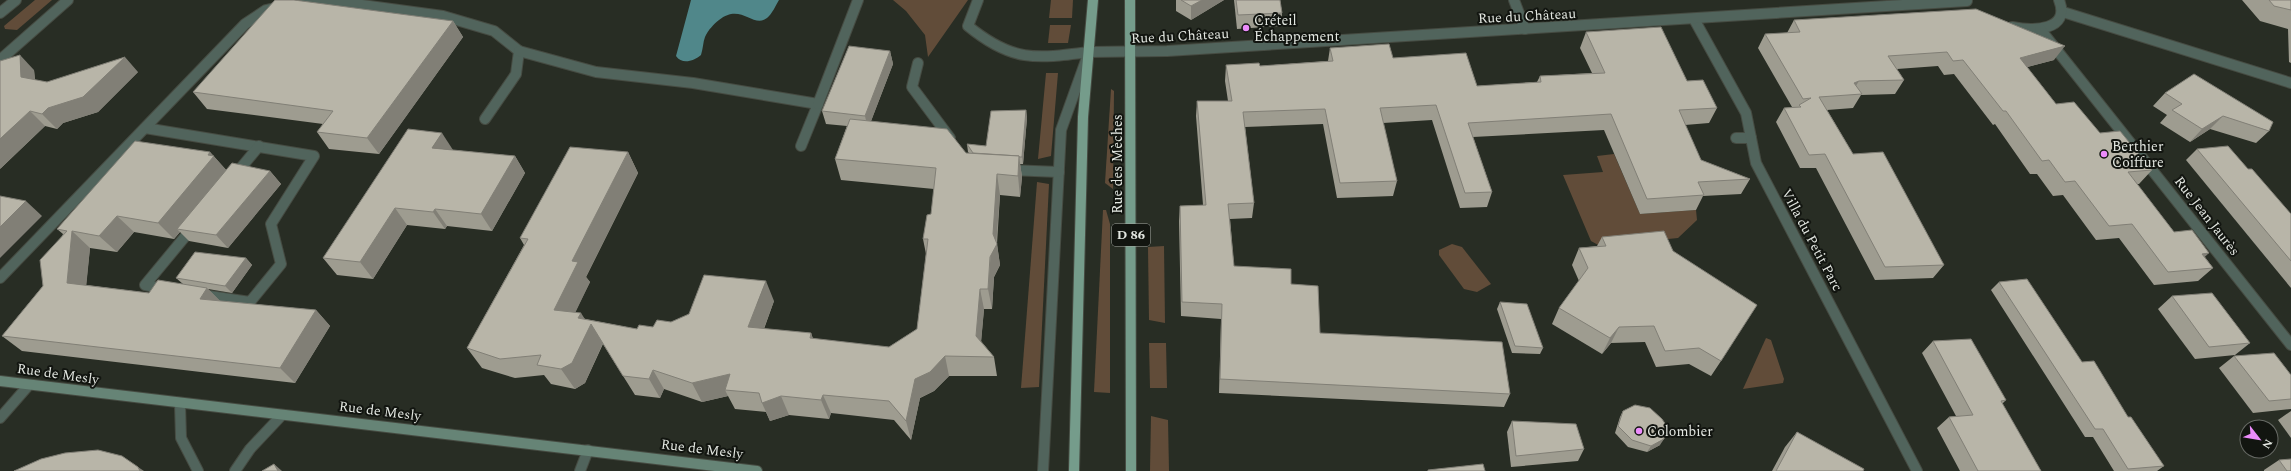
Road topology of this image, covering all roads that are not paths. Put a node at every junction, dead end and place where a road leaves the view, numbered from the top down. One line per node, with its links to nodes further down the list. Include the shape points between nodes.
1 (16, 0): 12 (street)
2 (68, 0): 20 (street)
3 (858, 0): 23 (street)
4 (978, 0): 18 (street, Rue du Château, via 968,26 987,43 1016,56 1043,58)
5 (1093, 0): 18 (main road)
6 (1130, 0): 19 (main road, Rue des Mèches / D 86)
7 (1514, 0): 15 (street)
8 (1967, 0): 10 (street); 13 (street, Rue du Château)
9 (2059, 0): 11 (street)
10 (1976, 10)
11 (2063, 12): 16 (street, via 2054,25); 22 (street)
12 (0, 14)
13 (1694, 19): 15 (street, Rue du Château); 27 (street, Villa du Petit Parc, via 1746,113)
14 (2002, 24): 16 (street, via 2017,29)
15 (1525, 29): 19 (street, Rue du Château)
16 (2040, 29): 38 (street, Rue Jean Jaurès)
17 (519, 51): 23 (street, via 596,72 693,83); 24 (street, via 516,74); 25 (street, via 494,31 443,16 340,2 295,4 266,10 245,24)
18 (1089, 52): 19 (street, Rue du Château); 32 (street, via 1061,130); 50 (main road, via 1082,117)
19 (1130, 52): 51 (main road, Rue des Mèches / D 86)
20 (0, 60)
21 (918, 63): 28 (street, via 912,87)
22 (2291, 83)
23 (818, 104): 30 (street)
24 (485, 119)
25 (145, 128): 29 (street); 35 (street)
26 (1736, 138): 27 (street)
27 (1751, 138): 52 (street, Villa du Petit Parc, via 1756,163)
28 (954, 144)
29 (259, 146): 33 (street); 37 (street, via 314,156 271,224 281,264 250,302)
30 (801, 146)
31 (1000, 170): 32 (street)
32 (1059, 172): 49 (street)
33 (229, 182)
34 (200, 218): 36 (street, via 145,285)
35 (0, 278)
36 (175, 290)
37 (190, 293)
38 (2291, 345)
39 (0, 381): 40 (street, Rue de Mesly)
40 (28, 386): 41 (street, Rue de Mesly); 43 (street)
41 (180, 404): 42 (street, Rue de Mesly); 45 (street, via 181,438)
42 (281, 416): 44 (street, Rue de Mesly); 46 (street, via 250,449)
43 (0, 418)
44 (588, 450): 47 (street); 48 (street, Rue de Mesly)
45 (198, 471)
46 (235, 471)
47 (580, 471)
48 (757, 471)
49 (1043, 471)
50 (1074, 471)
51 (1131, 471)
52 (1917, 471)

